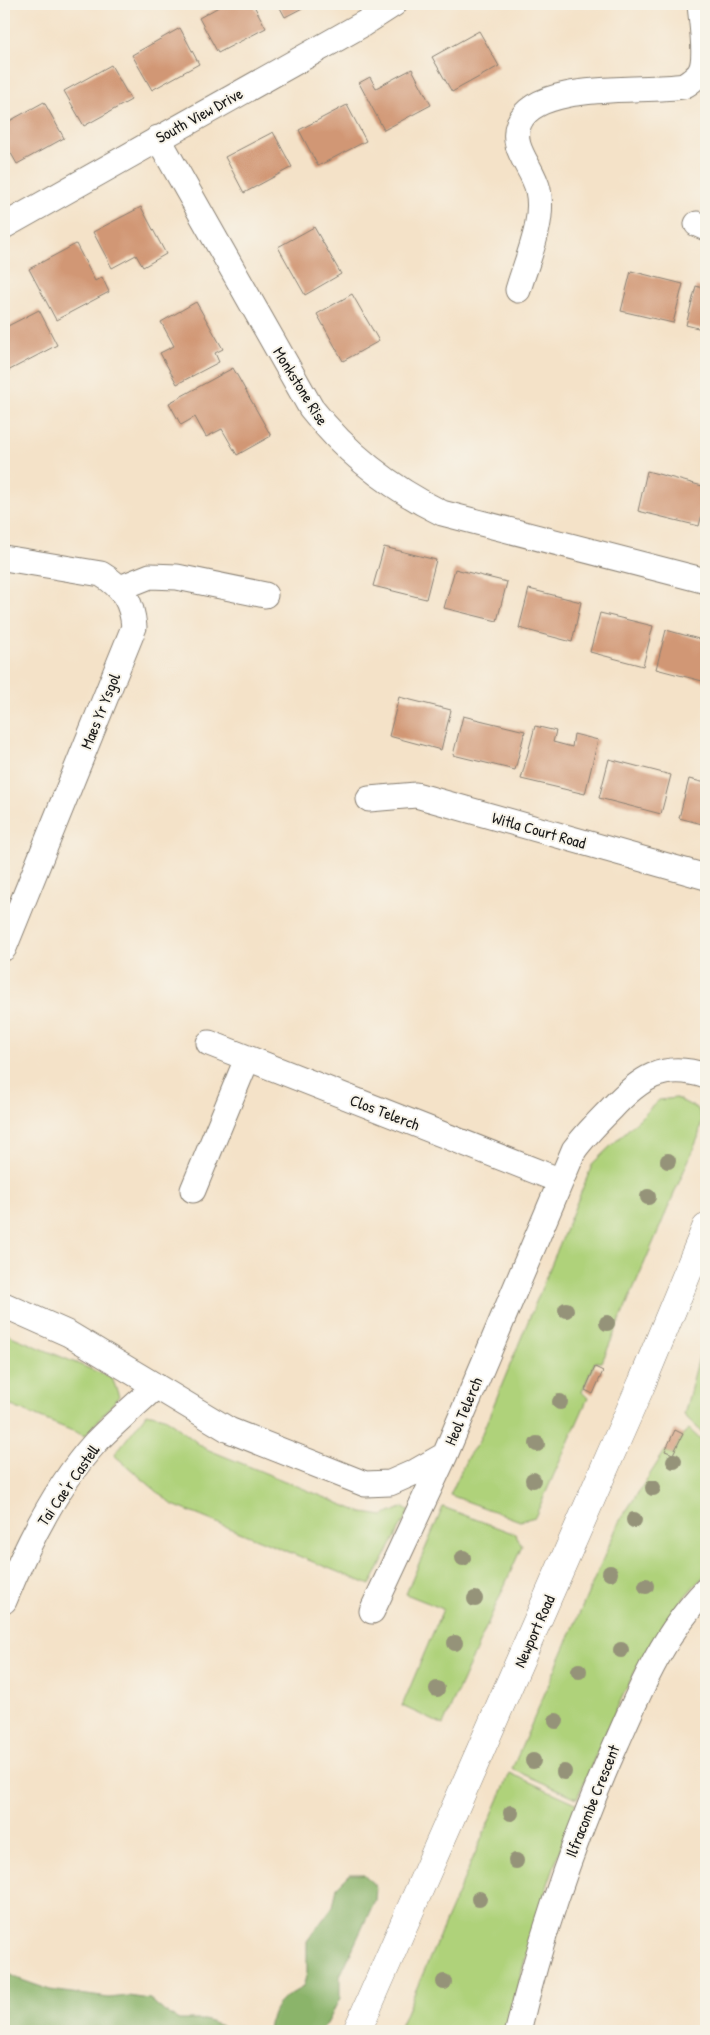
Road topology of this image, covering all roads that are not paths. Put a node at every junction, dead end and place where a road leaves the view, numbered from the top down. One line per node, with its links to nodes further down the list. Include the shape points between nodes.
1 (394, 4): 3 (street, South View Drive)
2 (700, 4): 5 (street, via 702,64 700,72 685,86 611,89 564,96 530,108 519,124 516,145 538,190 539,218)
3 (158, 138): 4 (street, South View Drive); 7 (street, Monkstone Rise, via 311,408 353,455 415,500 442,513)
4 (4, 226)
5 (518, 290)
6 (4, 558): 8 (street, Maes Yr Ysgol, via 101,574)
7 (706, 581)
8 (120, 588): 9 (street, via 150,576 176,577); 12 (street, Maes Yr Ysgol, via 127,597 134,627)
9 (265, 595)
10 (369, 799): 11 (street, Witla Court Road, via 416,795)
11 (706, 878)
12 (4, 948)
13 (208, 1043): 14 (street, Clos Telerch)
14 (247, 1058): 16 (street, Clos Telerch); 17 (street)
15 (706, 1076): 16 (street, Heol Telerch, via 675,1071 643,1078 586,1134 574,1150)
16 (561, 1181): 21 (street, Heol Telerch)
17 (193, 1190)
18 (706, 1228): 26 (main road, Newport Road, via 638,1392)
19 (4, 1305): 20 (street, Heol Telerch, via 69,1334)
20 (156, 1386): 21 (street, Heol Telerch, via 228,1430 365,1484 390,1482); 22 (street, Tai Cae'r Castell, via 94,1444)
21 (445, 1455): 25 (street)
22 (10, 1567): 24 (street, Tai Cae'r Castell)
23 (706, 1590): 27 (street, Ilfracombe Crescent, via 689,1608 647,1673 587,1808 555,1898)
24 (4, 1601)
25 (372, 1611)
26 (357, 2031)
27 (518, 2031)

